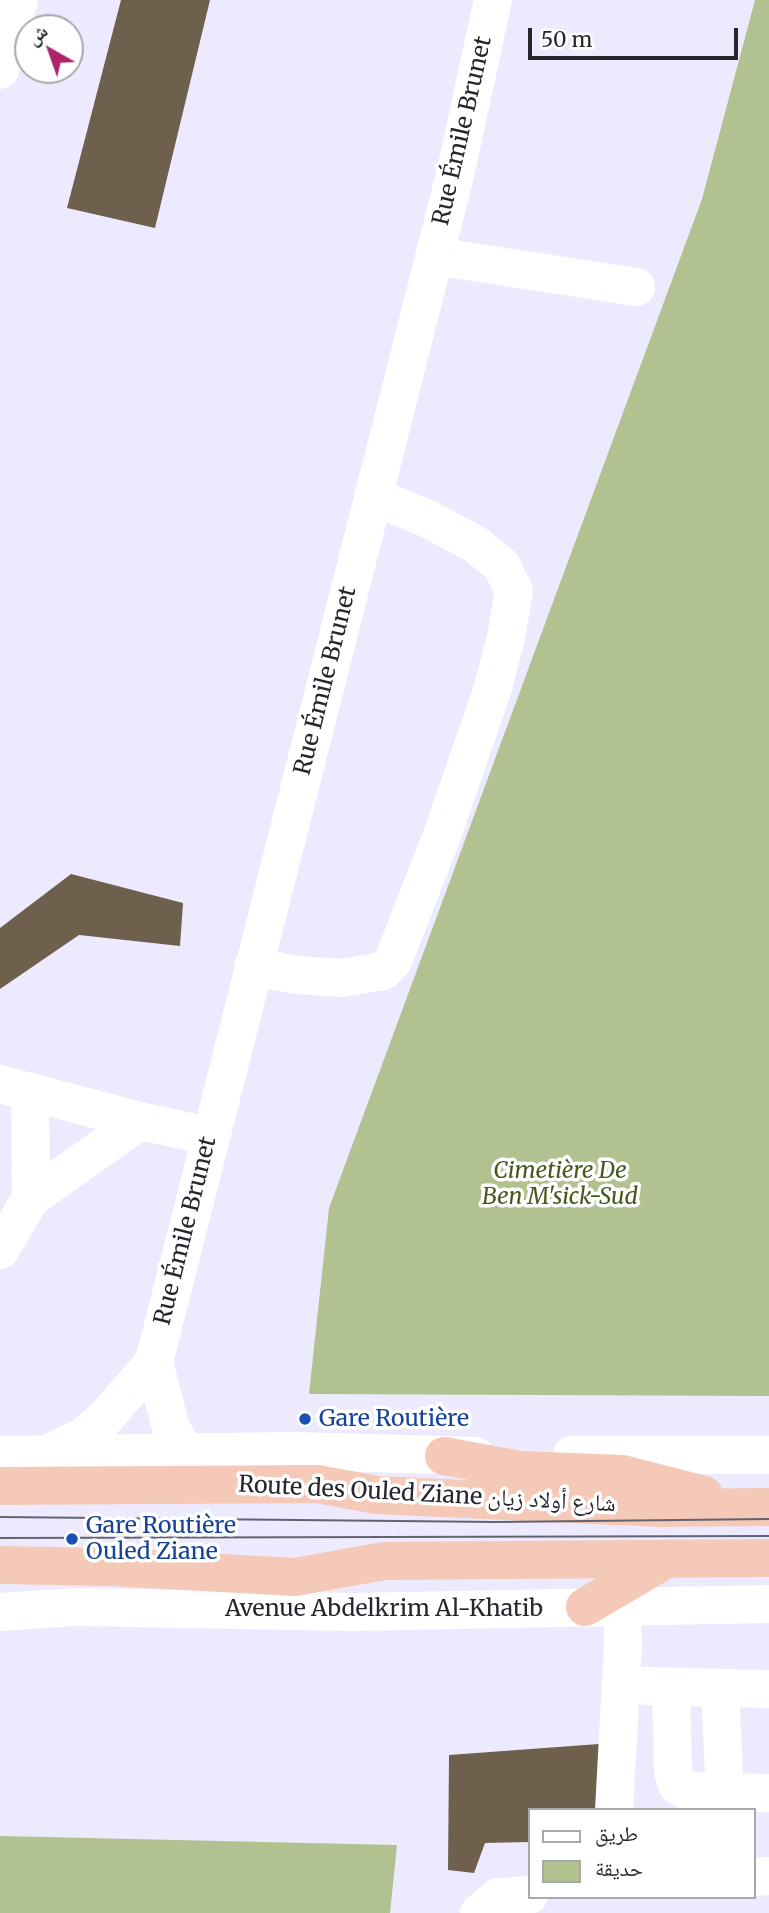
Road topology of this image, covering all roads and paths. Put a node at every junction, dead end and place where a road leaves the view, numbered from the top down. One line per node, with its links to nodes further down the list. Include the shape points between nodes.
1 (19, 0): 3 (street)
2 (493, 0): 4 (street, Rue Émile Brunet)
3 (0, 70)
4 (434, 256): 5 (street); 6 (street, Rue Émile Brunet)
5 (636, 287)
6 (373, 496): 7 (street, Rue Émile Brunet); 7 (street, via 475,544 501,565 514,591 506,638 450,814 393,961 383,971 342,978)
7 (253, 967): 10 (street, Rue Émile Brunet)
8 (15, 1088): 9 (street); 11 (street)
9 (139, 1121): 10 (street); 11 (street)
10 (210, 1136): 13 (street, Rue Émile Brunet)
11 (31, 1198): 12 (street)
12 (0, 1250)
13 (154, 1362): 14 (street, Rue Émile Brunet, via 171,1428); 15 (street, Rue Émile Brunet, via 105,1418 84,1436)
14 (185, 1453): 15 (street); 18 (street)
15 (47, 1454): 17 (street)
16 (769, 1454): 18 (street)
17 (0, 1455)
18 (444, 1456): 20 (highway, via 520,1470 622,1474)
19 (0, 1486): 20 (highway, Route des Ouled Ziane شارع أولاد زيان, via 317,1484 377,1495 659,1508)
20 (756, 1507)
21 (769, 1558): 22 (highway)
22 (667, 1559): 23 (highway, via 384,1561 295,1577); 26 (highway)
23 (0, 1564)
24 (769, 1604): 26 (street, Avenue Abdelkrim Al-Khatib)
25 (76, 1607): 26 (street, Avenue Abdelkrim Al-Khatib, via 352,1612); 27 (street, Avenue Abdelkrim Al-Khatib); 28 (street)
26 (604, 1607): 29 (street)
27 (0, 1612)
28 (0, 1631)
29 (620, 1685): 30 (street); 35 (street)
30 (671, 1686): 31 (street); 34 (street, via 677,1785 687,1791)
31 (720, 1688): 32 (street); 34 (street)
32 (769, 1689)
33 (769, 1793): 34 (street)
34 (725, 1794)
35 (614, 1808)
36 (528, 1895): 37 (street, via 498,1896)
37 (479, 1913)

